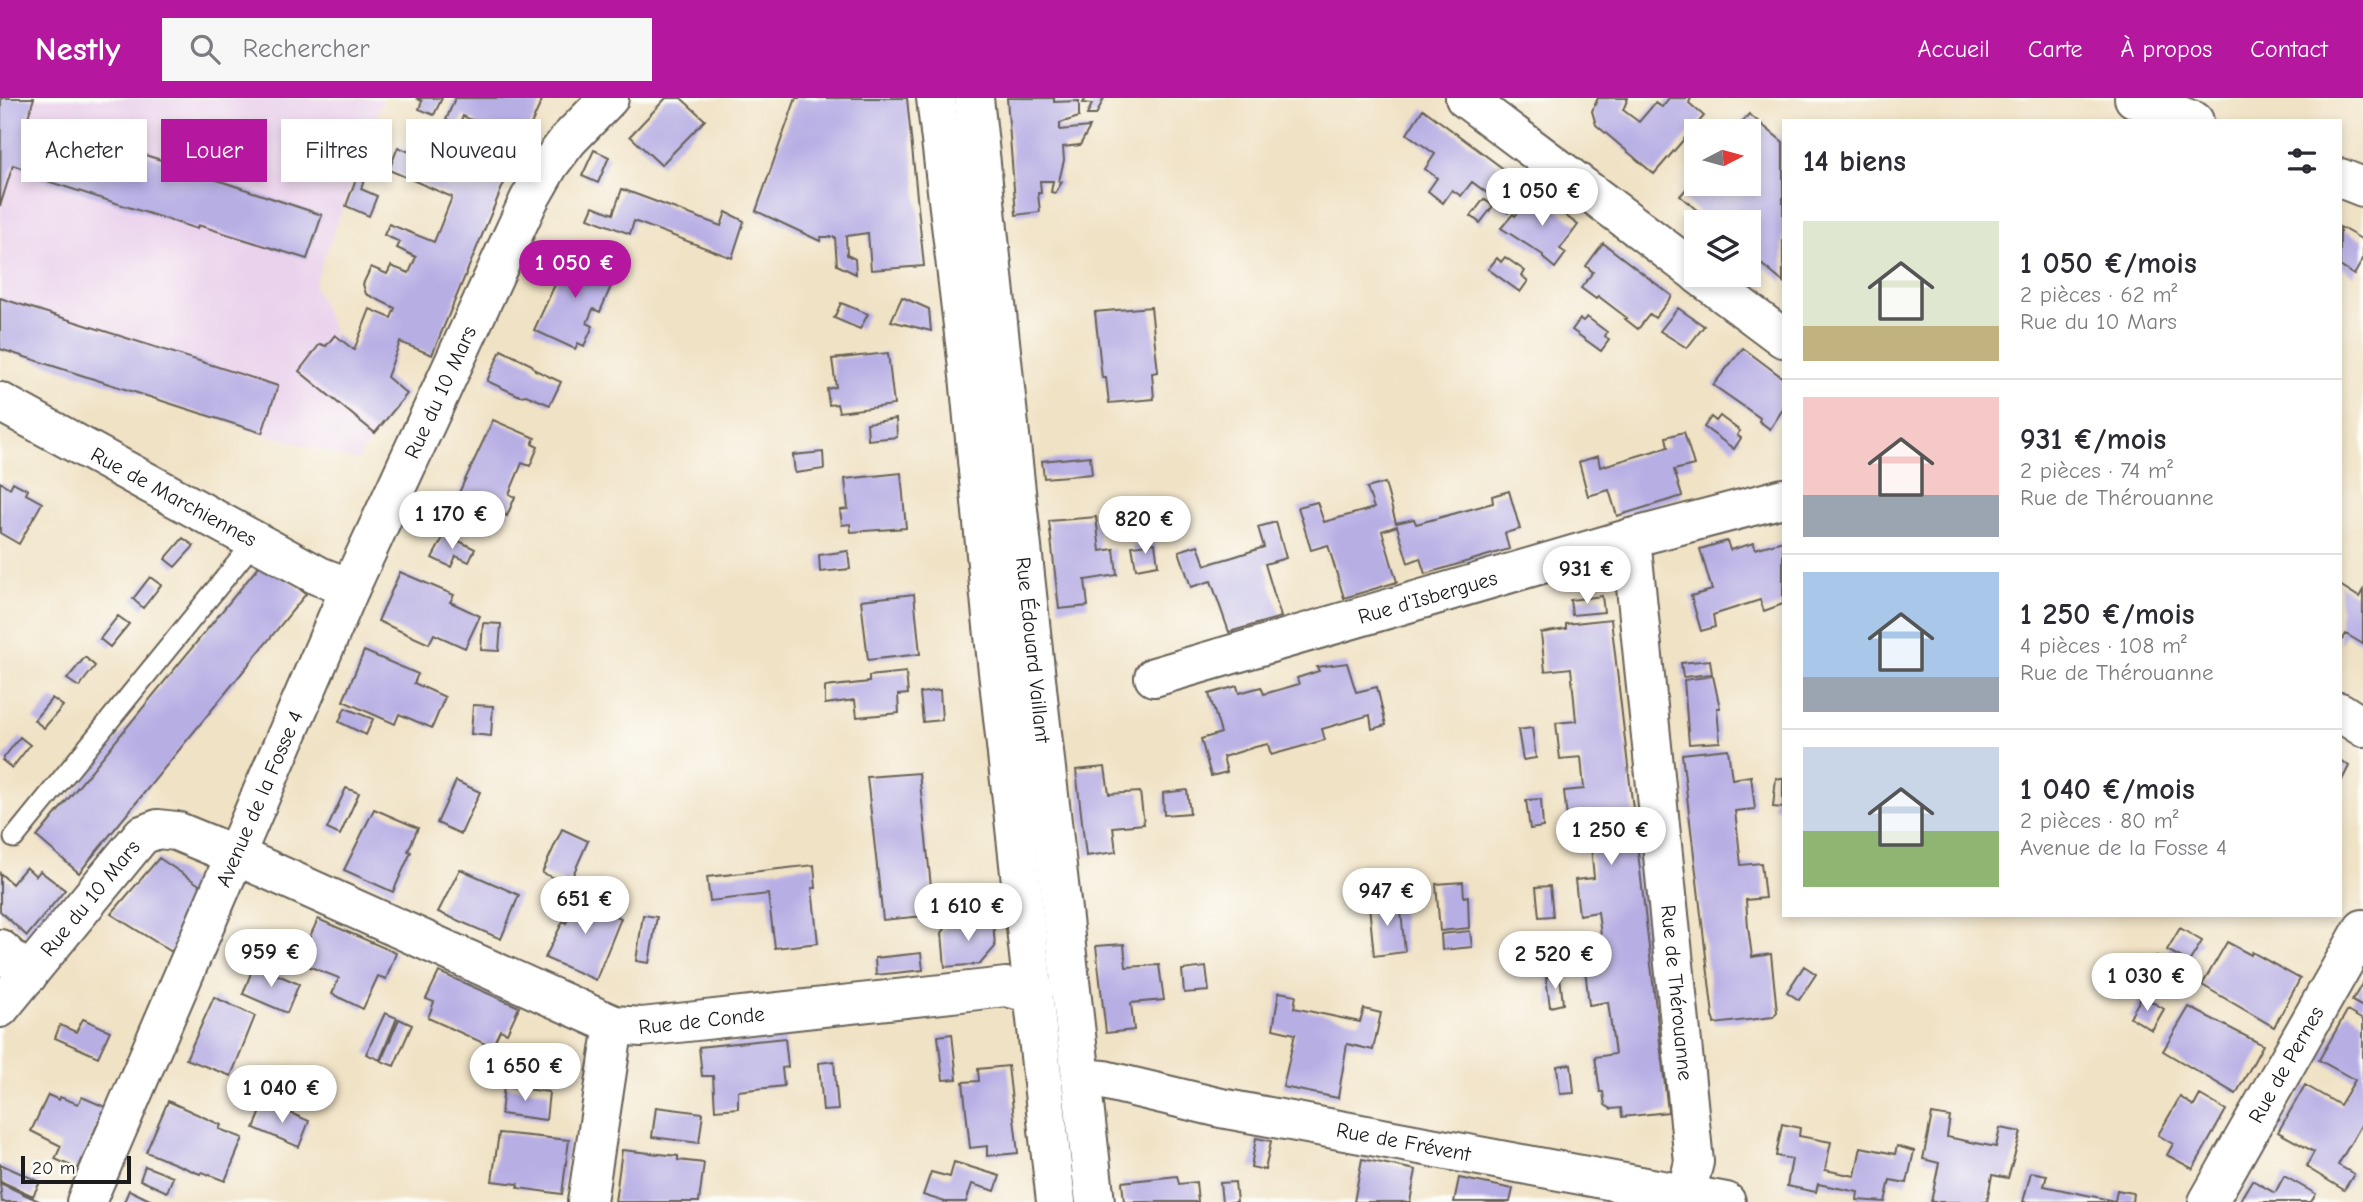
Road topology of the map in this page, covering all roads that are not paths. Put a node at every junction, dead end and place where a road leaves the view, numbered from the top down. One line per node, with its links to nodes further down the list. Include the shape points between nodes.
1 (609, 98): 17 (street, Rue du 10 Mars, via 569,139 529,200)
2 (936, 98): 26 (street, Rue Édouard Vaillant, via 992,617)
3 (957, 98): 26 (lane)
4 (974, 98): 30 (street, Rue Édouard Vaillant)
5 (1465, 98): 10 (street)
6 (2145, 105): 7 (street)
7 (2188, 119)
8 (2342, 179): 9 (street)
9 (2363, 187)
10 (1684, 262)
11 (1716, 287): 12 (street)
12 (1782, 337)
13 (0, 402): 16 (street, Rue de Marchiennes)
14 (1782, 498): 15 (street, Rue d'Isbergues)
15 (1631, 538): 18 (street, Rue d'Isbergues); 31 (street, Rue de Thérouanne, via 1694,1162)
16 (255, 541): 17 (street, Rue de Marchiennes); 21 (lane)
17 (350, 588): 22 (street, Avenue de la Fosse 4)
18 (1154, 677)
19 (2342, 713): 20 (street)
20 (2363, 727)
21 (13, 838)
22 (237, 856): 25 (street, Rue du 10 Mars, via 176,831 158,829 142,835); 28 (street, Rue de Conde); 32 (street, Avenue de la Fosse 4)
23 (2363, 929): 38 (street, Rue de Pernes)
24 (0, 949): 25 (street)
25 (28, 975): 27 (street, Rue du 10 Mars)
26 (1043, 992): 28 (street, Rue de Conde, via 1006,987 642,1027); 34 (street, Rue Édouard Vaillant)
27 (0, 1008)
28 (614, 1024): 33 (street)
29 (1057, 1034): 35 (lane)
30 (1081, 1078): 31 (street, Rue de Frévent); 36 (street, Rue Édouard Vaillant)
31 (1686, 1194): 37 (street, Rue de Frévent)
32 (86, 1202)
33 (587, 1202)
34 (1056, 1202)
35 (1075, 1202)
36 (1095, 1202)
37 (1726, 1202)
38 (2208, 1202)

